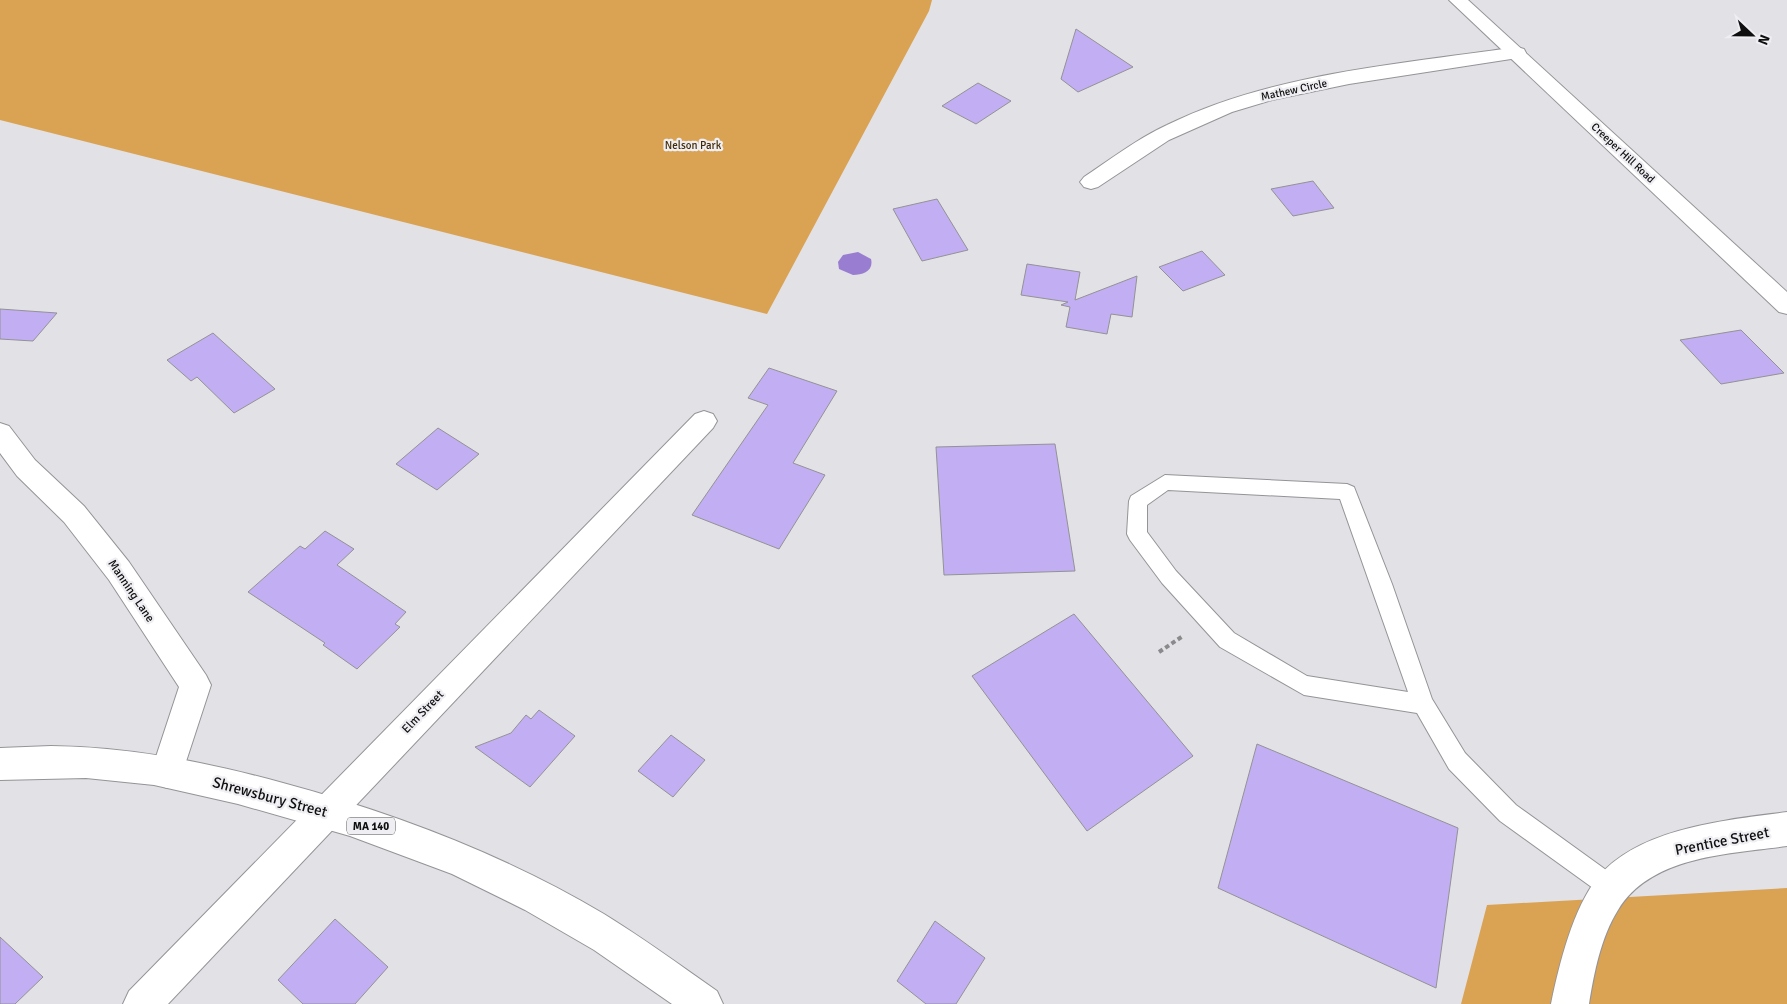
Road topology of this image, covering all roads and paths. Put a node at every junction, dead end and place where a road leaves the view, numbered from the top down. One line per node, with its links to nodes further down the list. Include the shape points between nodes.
1 (1458, 0): 2 (street, Creeper Hill Road)
2 (1517, 53): 3 (street, Mathew Circle, via 1340,81 1232,105 1186,123 1147,144); 4 (street, Creeper Hill Road)
3 (1091, 182)
4 (1787, 306)
5 (704, 421): 10 (street, Elm Street)
6 (0, 433): 9 (street, Manning Lane, via 26,468 74,514 119,572 195,685)
7 (1423, 704): 7 (lane, via 1347,492 1166,482 1138,502 1137,534 1169,577 1227,640 1304,685); 12 (lane, via 1456,761 1508,813)
8 (0, 764): 9 (street, Shrewsbury Street / MA 140, via 73,761)
9 (167, 772): 10 (street, Shrewsbury Street / MA 140)
10 (328, 811): 13 (street, Elm Street); 14 (street, Shrewsbury Street / MA 140, via 421,843 524,889 576,918)
11 (1787, 829): 12 (street, Prentice Street, via 1711,840 1658,855)
12 (1612, 888): 15 (street, Prentice Street, via 1585,948)
13 (142, 1004)
14 (704, 1004)
15 (1570, 1004)

